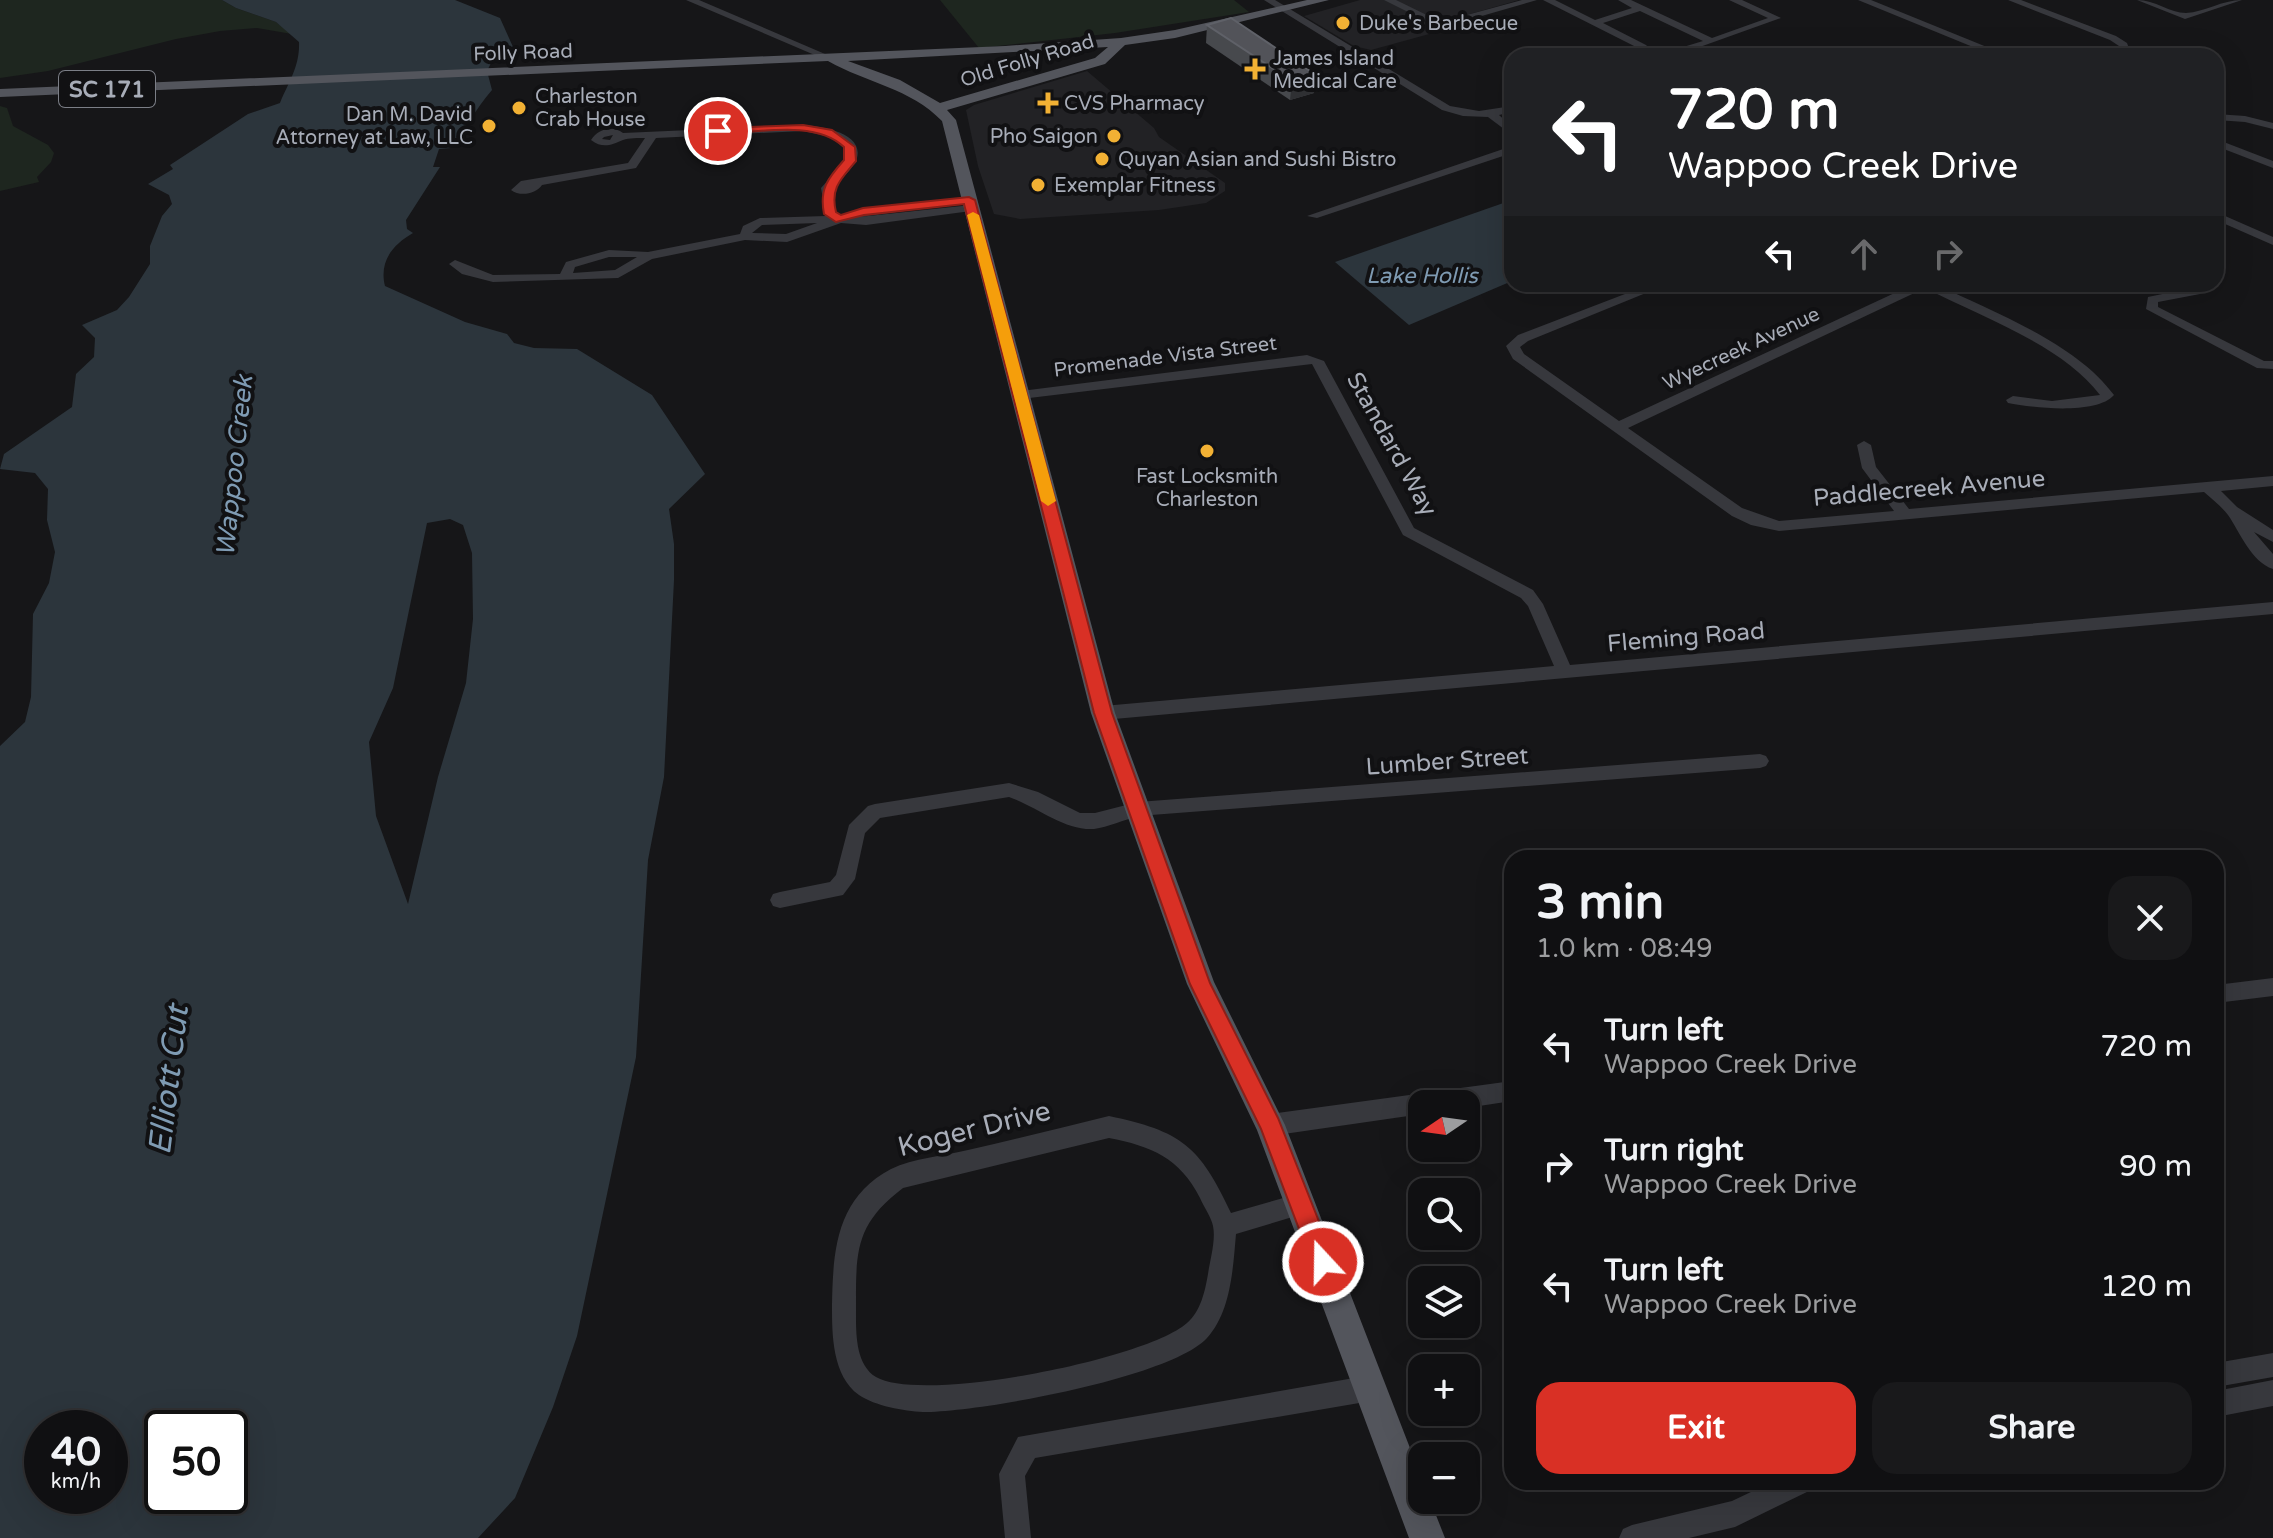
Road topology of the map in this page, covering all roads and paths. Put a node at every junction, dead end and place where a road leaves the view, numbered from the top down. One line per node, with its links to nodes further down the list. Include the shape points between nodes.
1 (691, 0): 19 (street)
2 (1269, 0): 16 (street)
3 (1323, 0): 16 (main road, Folly Road)
4 (1389, 0): 5 (street, via 1440,25)
5 (1532, 0)
6 (1548, 0): 17 (street)
7 (1623, 0): 15 (street)
8 (1734, 0): 18 (street, via 1776,18)
9 (1863, 0): 14 (street)
10 (1903, 0): 14 (street)
11 (2013, 0): 24 (street, via 2113,38)
12 (2142, 0): 13 (street, via 2185,16)
13 (2237, 0)
14 (1882, 7): 23 (street)
15 (1640, 8): 17 (street); 18 (street)
16 (1283, 10): 20 (main road, Folly Road); 32 (street, via 1446,108)
17 (1595, 23): 21 (street)
18 (1712, 41): 22 (street)
19 (791, 42): 26 (street); 27 (main road, via 793,48 783,56)
20 (1121, 42): 25 (main road, Folly Road); 26 (main road, Folly Road); 28 (main road, Old Folly Road, via 1100,61)
21 (1644, 48)
22 (1689, 48)
23 (1984, 48)
24 (2124, 48)
25 (1035, 54): 26 (main road, Folly Road); 28 (main road, via 1080,58)
26 (834, 60): 27 (main road, Folly Road / SC 171); 30 (main road)
27 (748, 64): 29 (main road, Folly Road / SC 171)
28 (1071, 70): 30 (main road, Old Folly Road)
29 (0, 93)
30 (939, 108): 42 (main road, via 957,141)
31 (1504, 111): 32 (street)
32 (1492, 115): 34 (street)
33 (2224, 118): 35 (street)
34 (1504, 125)
35 (2273, 126)
36 (653, 134): 37 (street); 41 (street, via 632,166); 44 (street, via 803,128 829,132 849,145 852,154 827,188 830,214)
37 (621, 136)
38 (2224, 145): 40 (street)
39 (1504, 152): 43 (street)
40 (2273, 165)
41 (536, 183)
42 (970, 204): 44 (street, via 863,212); 57 (main road)
43 (1313, 216)
44 (840, 219): 47 (street, via 760,222 745,236)
45 (2224, 220): 46 (street)
46 (2273, 241)
47 (648, 256): 49 (street, via 618,274); 49 (street, via 602,255 570,265)
48 (455, 264): 49 (street, via 486,278)
49 (565, 277)
50 (1641, 292): 59 (street, Paddlecreek Avenue, via 1513,346 1518,356)
51 (1908, 292): 59 (street, Wyecreek Avenue)
52 (1940, 292): 58 (street, via 2068,358 2093,376 2107,395 2102,400 2052,405)
53 (2191, 292): 55 (street, via 2152,300 2152,309)
54 (1315, 360): 57 (street, Promenade Vista Street); 68 (street, Standard Way, via 1408,531 1527,594)
55 (2267, 365): 56 (street)
56 (2249, 378)
57 (1021, 395): 69 (main road)
58 (2013, 400)
59 (1619, 427): 64 (street, Paddlecreek Avenue, via 1756,521 1779,526)
60 (1864, 445): 64 (street, via 1869,468)
61 (2273, 481): 62 (street, Paddlecreek Avenue)
62 (2208, 487): 63 (street); 64 (street, Paddlecreek Avenue)
63 (2232, 510): 65 (street); 66 (street)
64 (1905, 515)
65 (2273, 537)
66 (2273, 564)
67 (2273, 608): 68 (street, Fleming Road)
68 (1564, 671): 69 (street, Fleming Road)
69 (1103, 713): 71 (main road)
70 (1760, 761): 71 (street, Lumber Street)
71 (1138, 809): 72 (street, Lumber Street, via 1095,821 1078,820 1009,790 875,811 856,830 845,879 836,889); 76 (main road, via 1201,984)
72 (780, 900)
73 (2273, 987): 74 (street)
74 (2224, 993)
75 (1504, 1092): 76 (street)
76 (1270, 1125): 77 (main road)
77 (1301, 1204): 78 (street); 81 (main road)
78 (1225, 1226): 78 (street, Koger Drive, via 1212,1302 1196,1331 1157,1353 1040,1387 921,1399 869,1387 848,1365 843,1261 847,1233 875,1194 898,1178 1109,1127 1142,1132 1191,1159)
79 (2273, 1365): 80 (street)
80 (2224, 1374)
81 (1371, 1388): 85 (street, via 1027,1446 1012,1474); 86 (main road)
82 (2273, 1393): 83 (street)
83 (2224, 1402)
84 (1784, 1490): 87 (street, via 1735,1514)
85 (1018, 1538)
86 (1427, 1538)
87 (1632, 1538)

